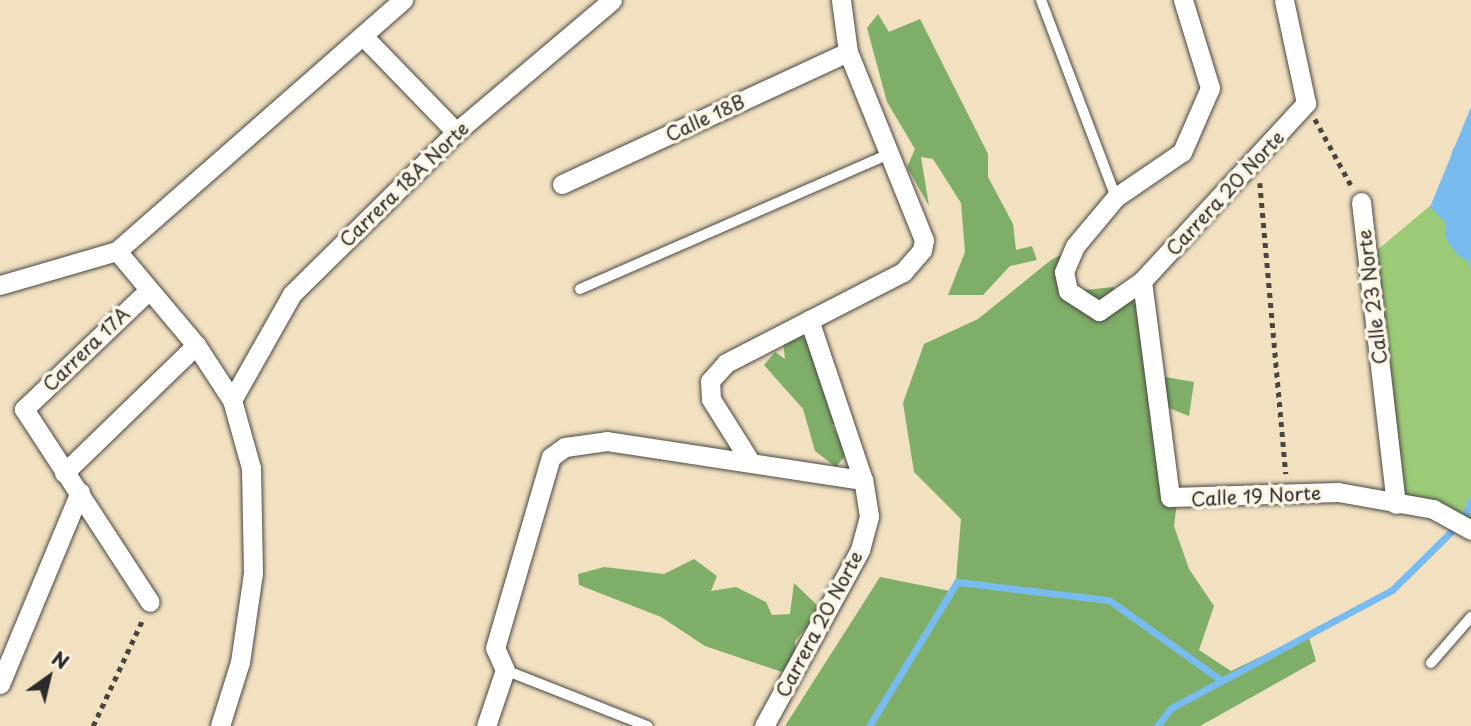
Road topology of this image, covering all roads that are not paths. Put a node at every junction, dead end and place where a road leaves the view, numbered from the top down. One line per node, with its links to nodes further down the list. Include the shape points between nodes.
1 (403, 0): 7 (street)
2 (612, 0): 9 (street, Carrera 18A Norte)
3 (841, 0): 8 (street)
4 (1041, 0): 12 (lane)
5 (1183, 0): 12 (street, via 1210,88 1200,123 1182,152)
6 (1284, 0): 15 (street, Carrera 20 Norte, via 1306,103)
7 (364, 37): 9 (street); 14 (street)
8 (848, 52): 10 (street); 11 (street, Calle 18B)
9 (456, 132): 21 (street, Carrera 18A Norte, via 292,294)
10 (887, 155): 17 (lane); 19 (street, via 923,240 922,250 903,272)
11 (562, 184)
12 (1116, 197): 15 (street, Carrera 20 Norte, via 1075,246 1064,272 1068,291 1099,310)
13 (1361, 202): 26 (street, Calle 23 Norte)
14 (117, 251): 16 (street); 18 (street)
15 (1142, 281): 26 (street, Calle 19 Norte, via 1170,497 1288,490)
16 (0, 285)
17 (580, 289)
18 (149, 290): 20 (street); 23 (street, Carrera 17A, via 24,409)
19 (809, 320): 22 (street, via 726,363 710,380 711,399); 24 (street, Carrera 20 Norte)
20 (196, 345): 21 (street); 23 (street)
21 (232, 400): 33 (street, via 251,468 253,573 240,662)
22 (748, 458): 24 (street); 31 (street, via 585,440 551,457 495,648)
23 (64, 472): 25 (street)
24 (863, 480): 36 (street, Carrera 20 Norte, via 869,516 860,550)
25 (80, 492): 28 (street); 32 (street)
26 (1396, 504): 27 (street, Calle 19 Norte, via 1433,509)
27 (1471, 530)
28 (150, 602)
29 (1471, 617): 30 (lane)
30 (1431, 663)
31 (505, 670): 34 (street); 35 (lane)
32 (0, 684)
33 (220, 726)
34 (486, 726)
35 (647, 726)
36 (764, 726)

